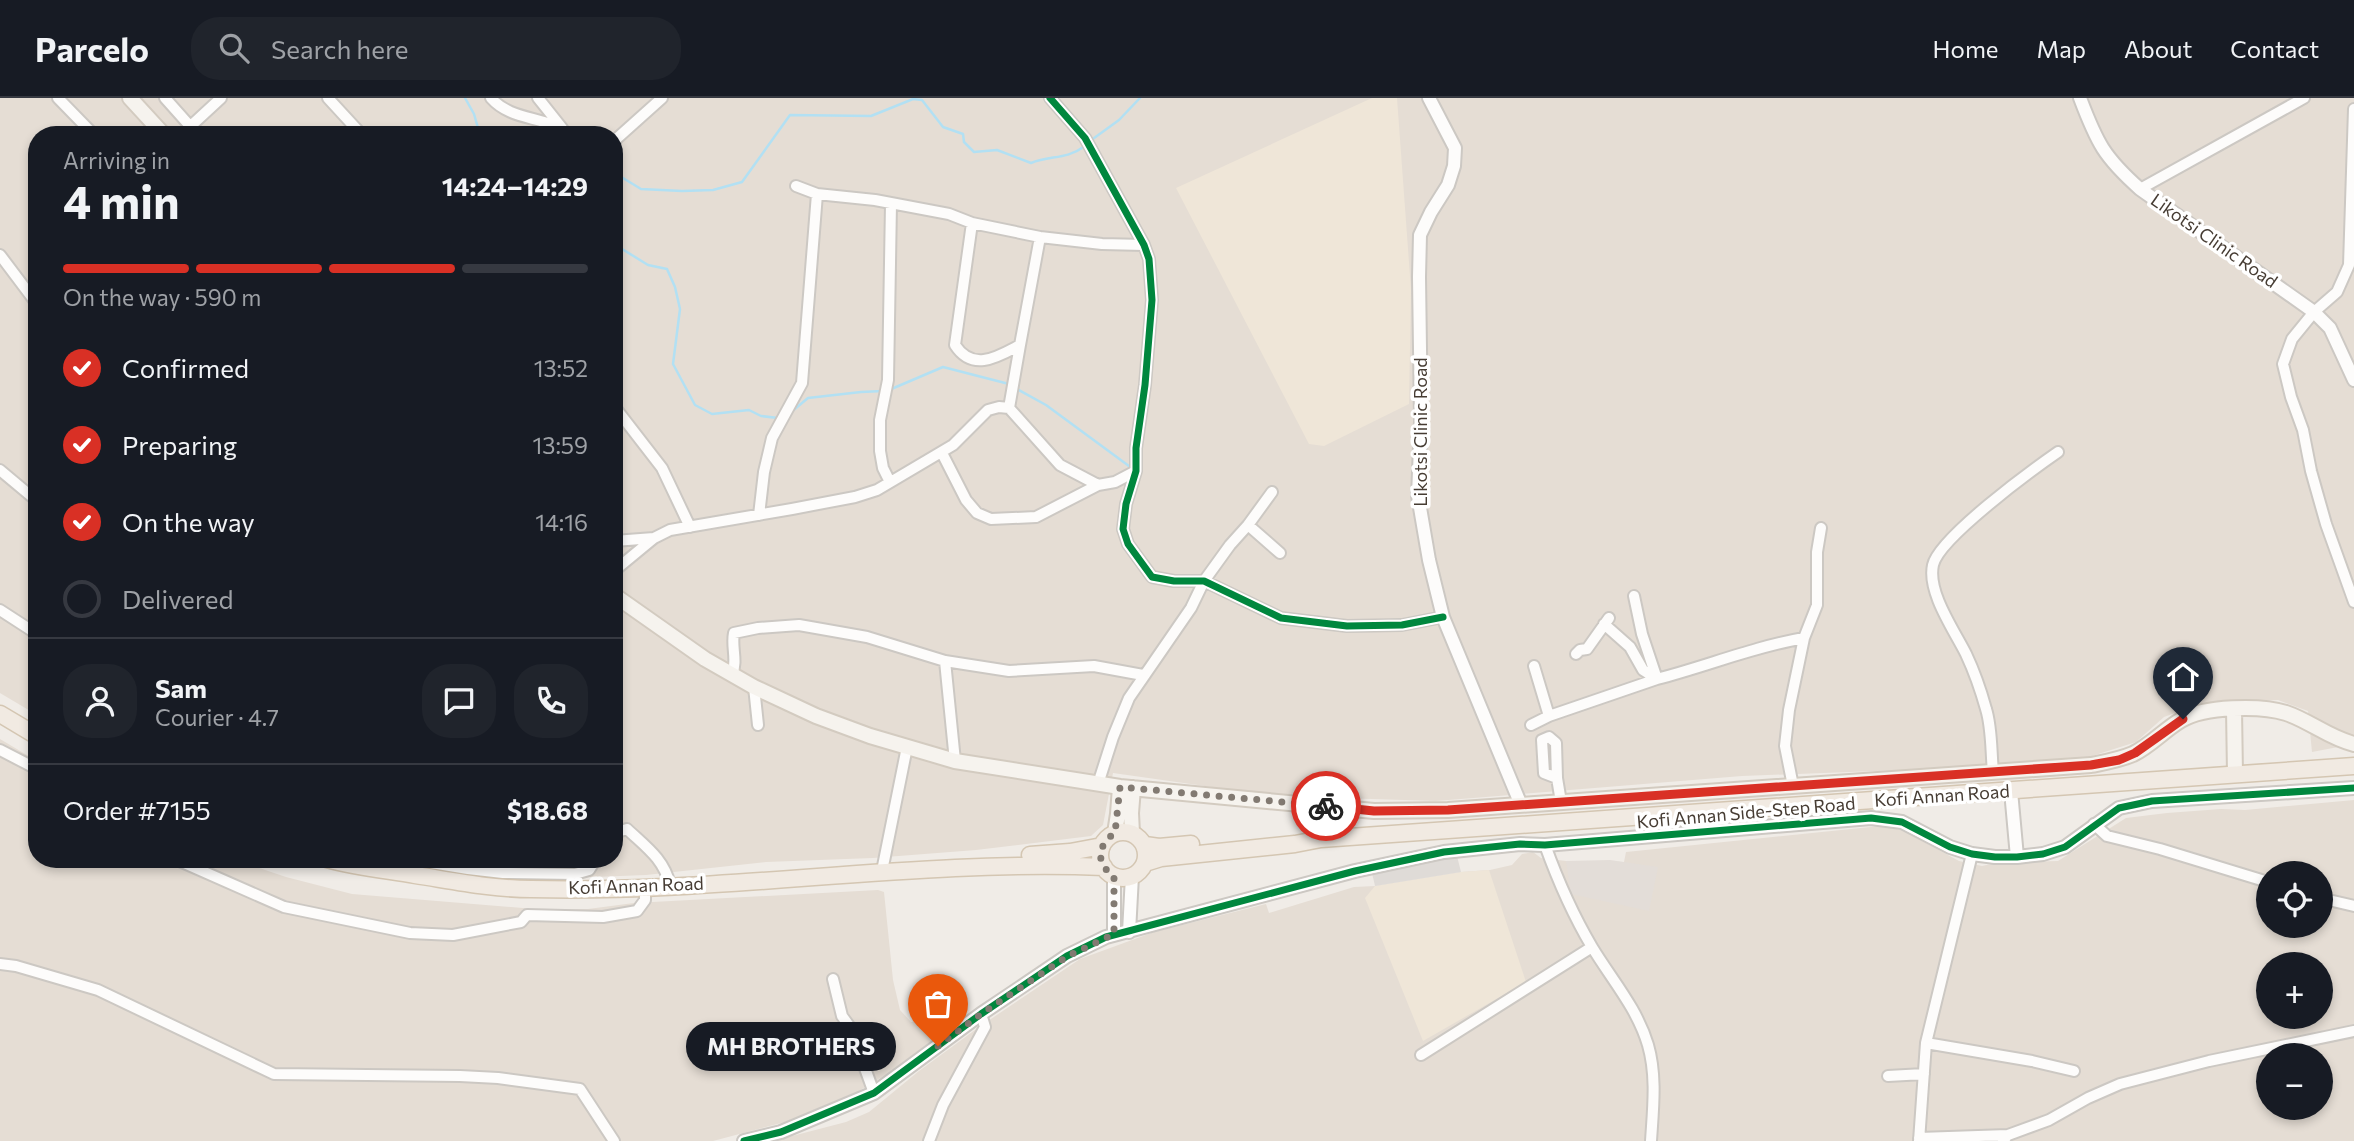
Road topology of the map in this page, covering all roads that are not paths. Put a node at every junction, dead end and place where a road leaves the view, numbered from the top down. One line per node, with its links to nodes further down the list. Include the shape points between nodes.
1 (58, 98): 14 (street)
2 (130, 98): 15 (main road)
3 (165, 98): 16 (street)
4 (221, 98): 17 (street)
5 (328, 98): 18 (street)
6 (491, 98): 19 (street, via 500,108)
7 (538, 98): 20 (street)
8 (662, 98): 21 (street)
9 (1050, 98): 29 (street, via 1085,138)
10 (1429, 98): 58 (street, Likotsi Clinic Road, via 1455,148 1448,185 1420,235 1418,496)
11 (2080, 98): 24 (street, Likotsi Clinic Road, via 2102,149)
12 (2304, 98): 24 (street)
13 (2353, 105): 23 (street)
14 (85, 126)
15 (156, 126)
16 (190, 126)
17 (198, 126)
18 (349, 126)
19 (550, 126)
20 (562, 126)
21 (623, 133)
22 (796, 186): 25 (street)
23 (2353, 186): 32 (street, via 2349,265 2337,292)
24 (2140, 189): 32 (street, Likotsi Clinic Road)
25 (817, 194): 26 (street); 45 (street, via 802,383 772,438)
26 (891, 204): 27 (street, via 949,214); 41 (street, via 888,380 880,419 880,451)
27 (972, 223): 28 (street); 33 (street, via 956,345 964,355 988,361)
28 (1040, 237): 29 (street); 33 (street)
29 (1144, 245): 40 (street, via 1152,300)
30 (0, 255): 31 (street)
31 (28, 292)
32 (2314, 312): 34 (street, Likotsi Clinic Road, via 2330,328); 56 (street, via 2292,339 2283,364 2326,524)
33 (1020, 345): 35 (street)
34 (2354, 380)
35 (1009, 408): 38 (street, via 988,410); 42 (street, via 1059,465)
36 (623, 418): 47 (street, via 662,468)
37 (2058, 452): 80 (street, via 1986,508 1934,562 1934,587 1987,711)
38 (942, 453): 41 (street); 42 (street, via 966,500 977,513 991,519 1036,517)
39 (0, 471): 44 (street)
40 (1136, 471): 42 (street); 53 (street, via 1123,529 1128,544 1152,577)
41 (890, 482): 45 (street, via 855,497)
42 (1097, 485)
43 (1272, 492): 46 (street)
44 (28, 493)
45 (759, 515): 47 (street)
46 (1248, 525): 51 (street); 53 (street)
47 (690, 527): 49 (street)
48 (1821, 527): 60 (street, via 1816,605)
49 (654, 538): 50 (street); 52 (street)
50 (623, 540)
51 (1279, 552)
52 (623, 564)
53 (1204, 582): 58 (street, via 1280,618 1361,626); 65 (street)
54 (1634, 596): 66 (street)
55 (623, 601): 64 (main road)
56 (2354, 601)
57 (0, 610): 59 (street)
58 (1443, 617): 89 (street, Likotsi Clinic Road)
59 (28, 628)
60 (1804, 638): 66 (street, via 1768,644); 84 (street, via 1785,746)
61 (1576, 654): 66 (street, via 1587,649 1607,621 1643,670)
62 (945, 660): 64 (street, via 867,637 799,625 734,633 736,665); 65 (street, via 1009,671 1094,666); 77 (street)
63 (1534, 666): 70 (street)
64 (732, 674): 67 (main road)
65 (1143, 675): 83 (street, via 1129,698)
66 (1657, 679): 70 (street)
67 (754, 687): 71 (street); 75 (main road, via 816,716)
68 (2234, 709): 74 (main road, via 2287,713); 80 (main road, via 2204,711 2183,719 2119,760); 81 (main road)
69 (0, 714): 73 (main road)
70 (1549, 716): 72 (street)
71 (758, 725)
72 (1531, 725)
73 (28, 731)
74 (2354, 744)
75 (907, 747): 77 (main road); 106 (street)
76 (0, 750): 78 (street)
77 (955, 761): 83 (main road)
78 (28, 764)
79 (2354, 766): 81 (main road, Kofi Annan Road)
80 (1993, 772): 84 (main road)
81 (2235, 774): 87 (main road, Kofi Annan Road)
82 (1557, 778): 88 (street)
83 (1098, 784): 85 (main road)
84 (1793, 786): 88 (main road)
85 (1126, 788): 89 (main road, via 1374,811); 92 (main road); 93 (main road)
86 (2354, 789): 90 (street, Kofi Annan Side-Step Road, via 2152,801 2119,808)
87 (2011, 791): 94 (main road, Kofi Annan Road); 99 (street)
88 (1561, 802): 89 (main road)
89 (1521, 805)
90 (2094, 824): 99 (street, Kofi Annan Side-Step Road, via 2065,846); 109 (street, via 2107,836)
91 (623, 830): 110 (street, via 664,864)
92 (1115, 833): 93 (main road); 97 (main road)
93 (1132, 833): 95 (main road)
94 (1321, 839): 95 (main road, Kofi Annan Road, via 1295,836); 100 (main road, Kofi Annan Road)
95 (1145, 845): 100 (main road)
96 (1545, 845): 98 (street, Kofi Annan Side-Step Road, via 1871,818 1902,822 1950,848); 114 (street, Kofi Annan Side-Step Road, via 1444,852); 116 (street, via 1563,894)
97 (1102, 846): 101 (main road, Kofi Annan Road); 107 (main road, via 1101,860)
98 (1972, 854): 99 (street, Kofi Annan Side-Step Road); 121 (street)
99 (2017, 856)
100 (1145, 863): 108 (main road)
101 (947, 867): 106 (main road, Kofi Annan Road); 107 (main road, Kofi Annan Road, via 1039,864)
102 (195, 868): 111 (street, via 284,907 410,933 453,936 521,922 527,915 603,917 637,911 645,900)
103 (367, 868): 111 (main road, Kofi Annan Road, via 528,889)
104 (484, 868): 105 (street, via 503,873 575,874)
105 (590, 868)
106 (882, 871): 110 (main road, Kofi Annan Road)
107 (1109, 872): 108 (main road, via 1123,878); 115 (street)
108 (1132, 876): 114 (street)
109 (2256, 878)
110 (670, 886): 111 (main road, Kofi Annan Road)
111 (645, 887)
112 (2333, 901): 113 (street)
113 (2354, 906)
114 (1129, 932): 115 (street, Kofi Annan Side-Step Road)
115 (1114, 934): 119 (street, Kofi Annan Side-Step Road, via 1068,956)
116 (1592, 947): 122 (street); 132 (street, via 1635,1012 1648,1044 1654,1086)
117 (0, 964): 129 (street, via 98,990 274,1074 460,1076 580,1089)
118 (833, 979): 126 (street, via 842,1016)
119 (981, 1014): 126 (street, Kofi Annan Side-Step Road); 131 (street, via 985,1027)
120 (2354, 1031): 127 (street, via 2120,1084)
121 (1926, 1043): 123 (street); 124 (street)
122 (1421, 1055)
123 (2074, 1071)
124 (1924, 1074): 125 (street); 128 (street)
125 (1888, 1076)
126 (874, 1093): 130 (street, Kofi Annan Side-Step Road, via 781,1132)
127 (2006, 1138): 128 (street)
128 (1919, 1140)
129 (614, 1141)
130 (744, 1141)
131 (929, 1141)
132 (1651, 1141)

